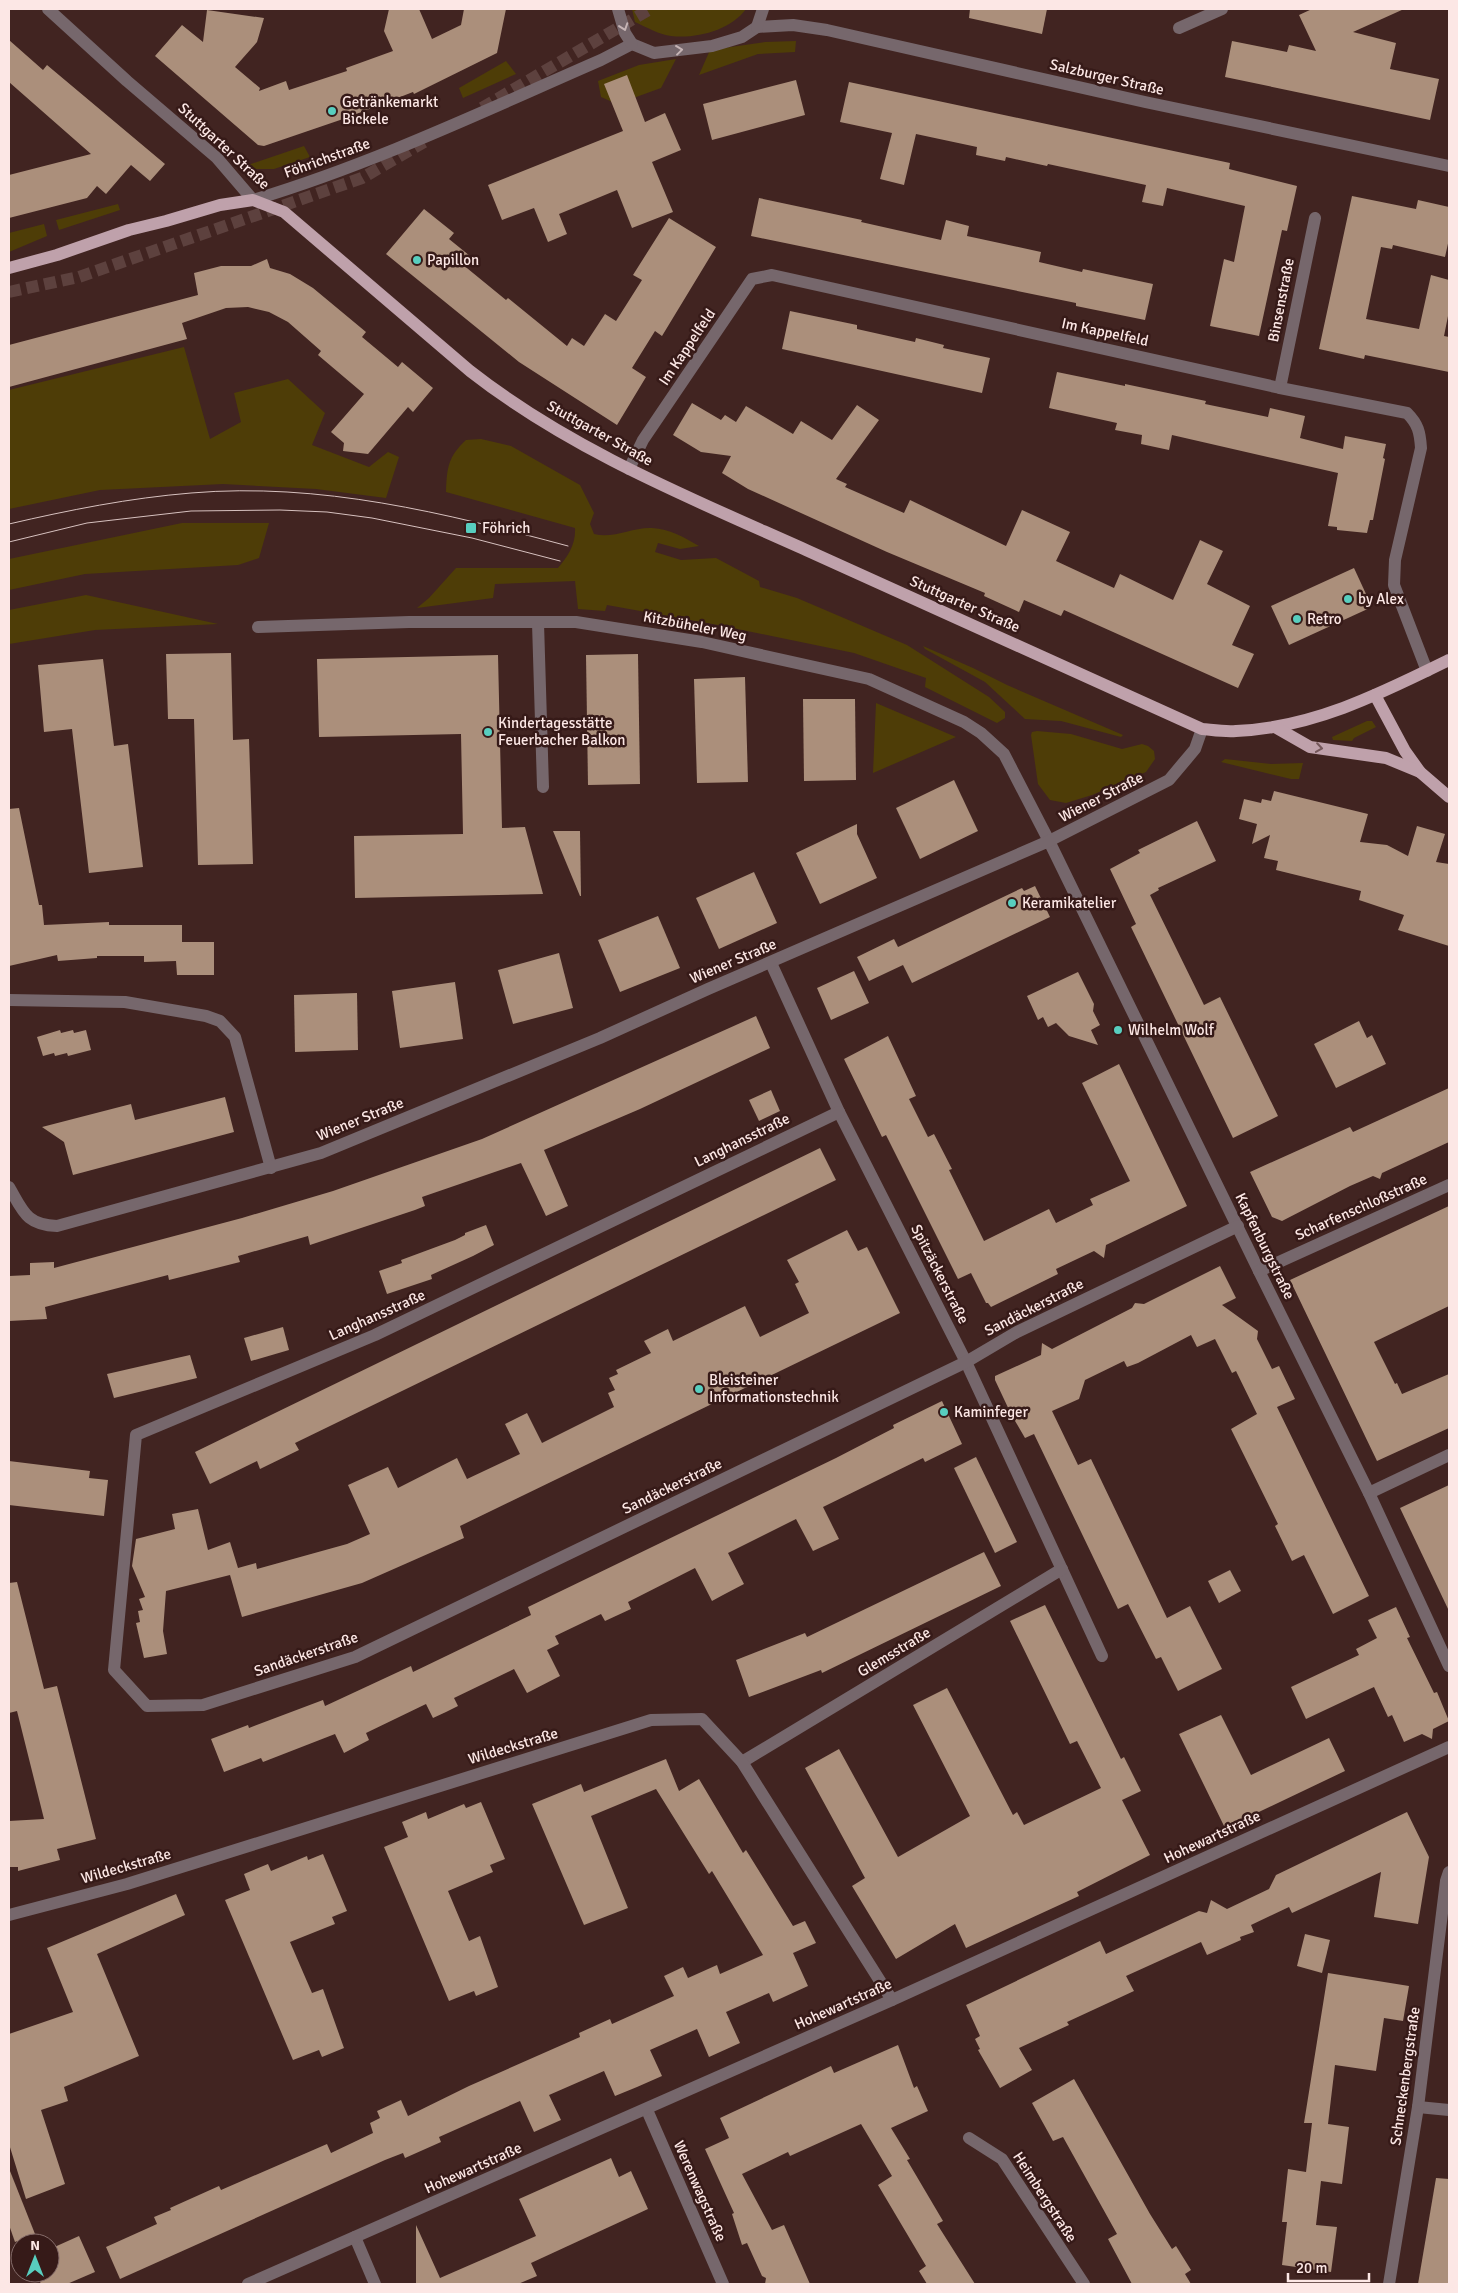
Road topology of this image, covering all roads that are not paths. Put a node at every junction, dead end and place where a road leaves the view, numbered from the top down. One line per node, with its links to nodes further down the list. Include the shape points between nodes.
1 (48, 9): 9 (street, Stuttgarter Straße, via 217,158)
2 (618, 9): 7 (street, one-way to 7)
3 (763, 9): 5 (street)
4 (1222, 9): 6 (street)
5 (757, 27): 7 (street, one-way to 5, via 654,53 712,46 742,37); 8 (street, Salzburger Straße, via 793,25 827,30)
6 (1180, 28)
7 (632, 44): 9 (street, Föhrichstraße, via 398,149 313,182)
8 (1449, 166)
9 (253, 200): 11 (main road, Föhrichstraße, via 220,205 129,230); 13 (main road, Stuttgarter Straße, via 284,212 497,392 565,436)
10 (1314, 218): 12 (street, Binsenstraße)
11 (9, 268)
12 (1280, 388): 13 (street, Im Kappelfeld, via 772,275 752,279 643,440); 17 (street, Im Kappelfeld, via 1407,413 1416,422 1421,448 1394,560 1394,585)
13 (629, 468): 20 (main road, Stuttgarter Straße)
14 (538, 623): 15 (street, Kitzbüheler Weg, via 409,622); 22 (street); 24 (street, Kitzbüheler Weg, via 576,622 692,641 869,679 982,733 1004,754)
15 (258, 627)
16 (1449, 660): 17 (main road)
17 (1427, 671): 18 (main road)
18 (1375, 695): 19 (main road, via 1324,715); 21 (main road)
19 (1275, 728): 20 (main road, via 1235,732); 21 (main road, one-way to 21, via 1310,746 1386,758)
20 (1202, 729): 24 (street, Wiener Straße, via 1195,749 1169,780)
21 (1420, 772): 23 (main road)
22 (543, 787)
23 (1449, 797)
24 (1050, 841): 25 (street, Wiener Straße); 31 (street, Kapfenburgstraße)
25 (771, 963): 27 (street, Spitzäckerstraße); 28 (street, Wiener Straße, via 600,1038 321,1153)
26 (9, 1000): 28 (street, via 125,1002 220,1021 235,1037)
27 (839, 1112): 33 (street, Spitzäckerstraße); 39 (street, Langhansstraße, via 376,1335 136,1435)
28 (271, 1168): 30 (street, Wiener Straße, via 57,1226 42,1226 28,1219)
29 (1449, 1185): 32 (street, Scharfenschloßstraße)
30 (9, 1187)
31 (1238, 1226): 32 (street, Kapfenburgstraße); 33 (street, Sandäckerstraße, via 1016,1332)
32 (1258, 1271): 35 (street, Kapfenburgstraße)
33 (966, 1362): 36 (street, Spitzäckerstraße); 39 (street, Sandäckerstraße, via 355,1657 203,1705 147,1706)
34 (1449, 1455): 35 (street)
35 (1369, 1493): 38 (street, Kapfenburgstraße)
36 (1062, 1569): 37 (street, Spitzäckerstraße); 41 (street, Glemsstraße)
37 (1102, 1656)
38 (1449, 1666)
39 (114, 1670)
40 (1449, 1747): 44 (street, Hohewartstraße)
41 (742, 1762): 43 (street, Wildeckstraße, via 702,1719 651,1720 128,1884); 44 (street, Wildeckstraße)
42 (1449, 1872): 45 (street, Schneckenbergstraße)
43 (9, 1915)
44 (892, 2000): 46 (street, Hohewartstraße)
45 (1418, 2107): 47 (street); 54 (street, Schneckenbergstraße)
46 (647, 2110): 49 (street, Hohewartstraße); 52 (street, Werenwagstraße)
47 (1449, 2110)
48 (970, 2138): 53 (street, Heimbergstraße, via 1002,2159)
49 (355, 2237): 50 (street, Hohewartstraße); 51 (street)
50 (248, 2284)
51 (375, 2284)
52 (723, 2284)
53 (1084, 2284)
54 (1389, 2284)

